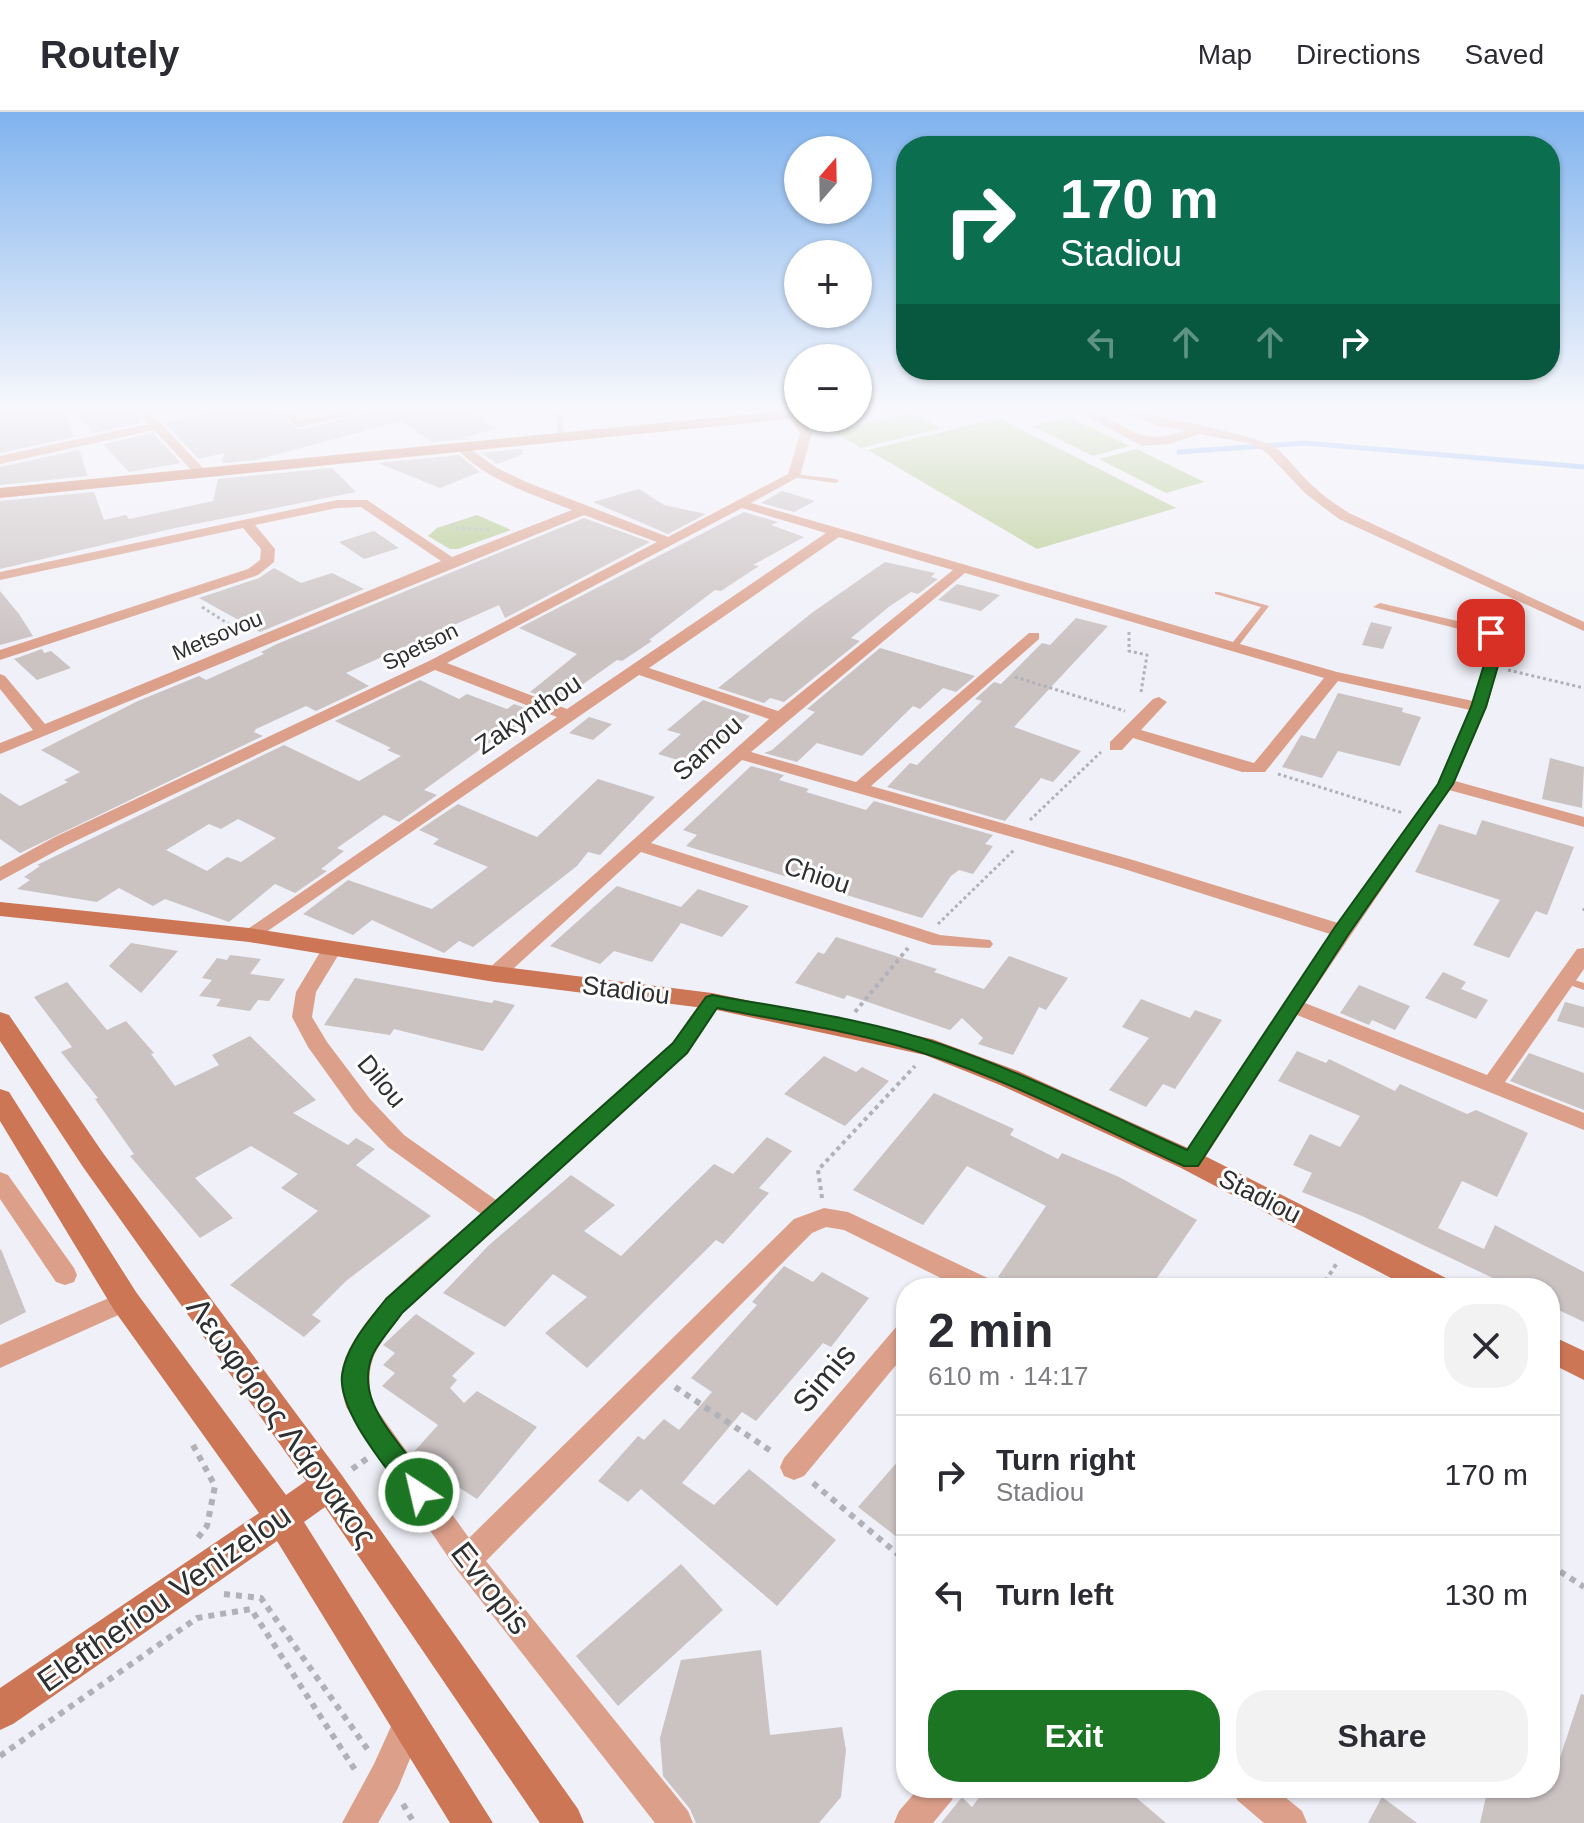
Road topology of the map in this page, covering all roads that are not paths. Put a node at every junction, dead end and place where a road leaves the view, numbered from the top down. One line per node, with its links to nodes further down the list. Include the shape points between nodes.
1 (21, 491): 5 (street)
2 (540, 491): 7 (street)
3 (765, 491): 6 (street, Spetson)
4 (1310, 491): 16 (street, via 1344,516)
5 (0, 493)
6 (740, 504): 9 (street); 10 (street, Spetson)
7 (584, 510): 10 (street); 11 (street, Metsovou)
8 (248, 525): 11 (street, via 363,503); 13 (street); 19 (street, via 268,549 267,562 234,580)
9 (834, 534): 12 (street); 21 (street, Zakynthou)
10 (667, 541): 20 (street, Spetson)
11 (451, 562): 28 (street, Metsovou)
12 (962, 569): 18 (street); 27 (street, Samou)
13 (0, 576)
14 (1217, 593): 18 (lane, via 1265,606)
15 (1380, 607): 25 (street, via 1491,633 1498,642)
16 (1584, 627)
17 (1034, 636): 34 (street)
18 (1233, 647): 22 (street)
19 (0, 655)
20 (434, 664): 26 (street); 37 (street, Spetson)
21 (639, 670): 26 (street, Zakynthou); 27 (street)
22 (1334, 676): 25 (street); 29 (street, via 1259,768)
23 (0, 679): 28 (street)
24 (1159, 702): 29 (street)
25 (1479, 707): 33 (street)
26 (570, 716): 40 (street, Zakynthou)
27 (780, 717): 32 (street, Samou)
28 (43, 732): 31 (street, Metsovou)
29 (1130, 732): 30 (street)
30 (1116, 746)
31 (0, 749)
32 (739, 754): 34 (street); 36 (street, Samou)
33 (1445, 784): 35 (street); 39 (street)
34 (859, 788): 39 (street)
35 (1584, 822)
36 (638, 845): 41 (street, Chiou, via 922,936); 44 (street, Samou)
37 (0, 875)
38 (0, 909): 40 (street, Stadiou)
39 (1342, 931): 47 (street)
40 (249, 935): 42 (street, Stadiou)
41 (983, 944)
42 (332, 949): 44 (street, Stadiou); 54 (street, Dilou, via 306,992 302,1017 319,1047 396,1141)
43 (1584, 954): 45 (street)
44 (495, 974): 46 (street, Stadiou)
45 (1575, 984): 49 (street)
46 (712, 1001): 52 (street, Stadiou, via 932,1048); 54 (street, Evropis, via 680,1048)
47 (1294, 1006): 49 (street); 52 (street)
48 (0, 1021): 64 (street, Λεωφόρος Λάρνακος, via 93,1160)
49 (1491, 1085): 51 (street)
50 (0, 1099): 58 (street, Λεωφόρος Λάρνακος)
51 (1584, 1122)
52 (1191, 1161): 57 (street, Stadiou)
53 (0, 1181): 55 (street)
54 (496, 1212): 66 (street, Evropis, via 394,1306 364,1347 354,1376 359,1407)
55 (65, 1275)
56 (946, 1278): 66 (street, via 848,1221 824,1217 803,1226)
57 (1418, 1278)
58 (125, 1301): 61 (street); 65 (street, Λεωφόρος Λάρνακος)
59 (896, 1346): 63 (street, Simis)
60 (1560, 1353): 62 (street)
61 (0, 1357)
62 (1584, 1366)
63 (794, 1467)
64 (329, 1485): 65 (street, Eleftheriou Venizelou); 73 (street, Λεωφόρος Λάρνακος)
65 (281, 1516): 67 (street, Eleftheriou Venizelou); 68 (street, Λεωφόρος Λάρνακος)
66 (467, 1560): 74 (street, Evropis)
67 (0, 1711)
68 (409, 1722): 71 (street); 72 (street, Λεωφόρος Λάρνακος)
69 (932, 1798): 75 (street)
70 (1261, 1798): 76 (street)
71 (373, 1799)
72 (473, 1823)
73 (564, 1823)
74 (676, 1823)
75 (911, 1823)
76 (1290, 1823)

